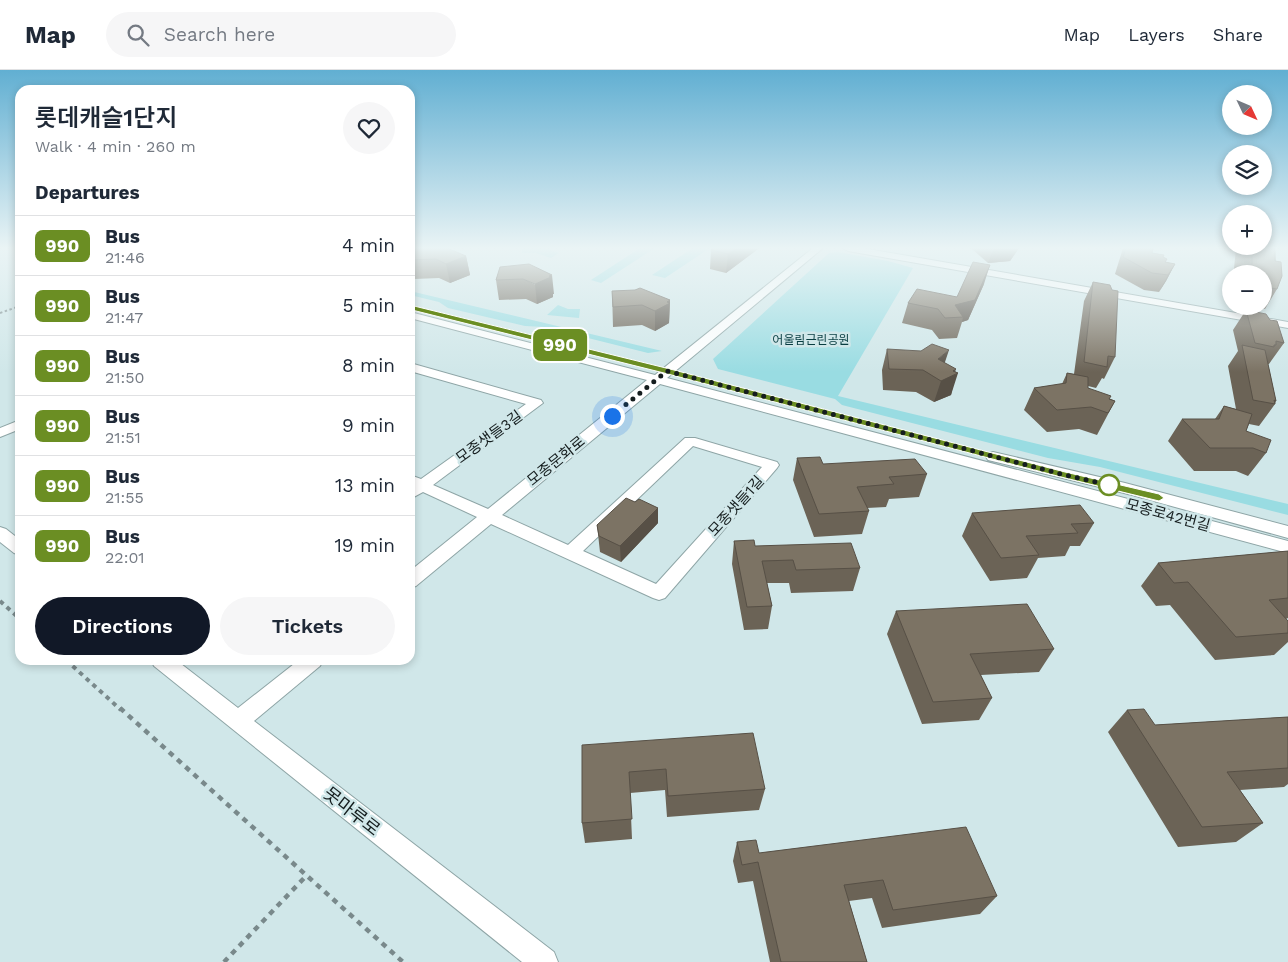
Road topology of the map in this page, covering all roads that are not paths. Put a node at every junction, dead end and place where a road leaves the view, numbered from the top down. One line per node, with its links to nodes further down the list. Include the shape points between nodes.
1 (767, 290): 7 (street, 모종문화로)
2 (1086, 290): 5 (street)
3 (415, 308): 7 (street, 모종로42번길)
4 (415, 316): 7 (street, 모종로42번길)
5 (1288, 325)
6 (415, 368): 10 (street, 모종샛들3길, via 536,403)
7 (662, 375): 12 (street, 모종문화로); 13 (street, 모종로42번길, via 1125,488); 16 (street, 모종로42번길)
8 (15, 426): 9 (street)
9 (0, 433)
10 (415, 486)
11 (415, 487): 12 (street, 모종샛들1길)
12 (490, 515): 17 (street, 모종샛들1길); 18 (street, 모종문화로)
13 (1288, 532)
14 (0, 533): 15 (street)
15 (15, 545)
16 (1288, 547)
17 (571, 552): 17 (street, 모종샛들1길, via 659,592 772,465 690,441)
18 (415, 576)
19 (167, 665): 21 (street, 못마루로)
20 (307, 665): 21 (street)
21 (238, 721): 22 (street, 못마루로)
22 (544, 962)

